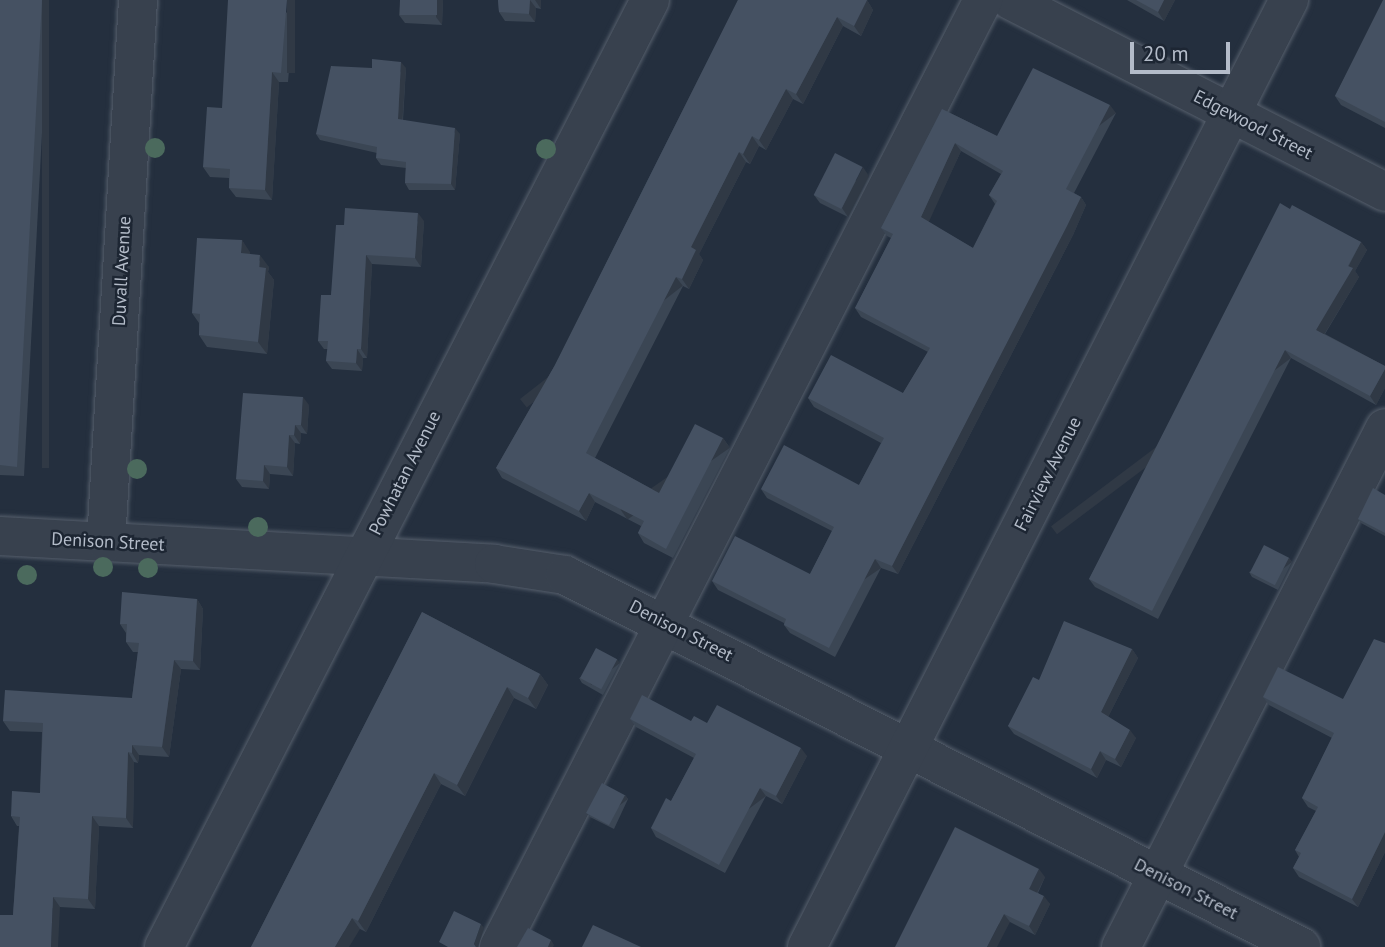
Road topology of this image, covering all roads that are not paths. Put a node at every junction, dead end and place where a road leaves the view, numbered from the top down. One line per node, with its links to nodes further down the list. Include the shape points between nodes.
1 (138, 0): 10 (street, Duvall Avenue)
2 (650, 0): 11 (street, Powhatan Avenue)
3 (983, 0): 12 (street)
4 (1010, 0): 6 (street, Edgewood Street)
5 (1289, 0): 6 (street, Fairview Avenue)
6 (1231, 114): 7 (street, Edgewood Street); 13 (street, Fairview Avenue)
7 (1385, 192)
8 (1385, 428): 14 (street)
9 (0, 536): 10 (street, Denison Street)
10 (106, 542): 11 (street, Denison Street)
11 (362, 556): 12 (street, Denison Street, via 530,566 597,588); 15 (street, Powhatan Avenue)
12 (665, 623): 13 (street, Denison Street); 16 (street)
13 (909, 747): 14 (street, Denison Street); 17 (street, Fairview Avenue)
14 (1158, 874): 18 (street); 19 (street, Denison Street)
15 (164, 947)
16 (499, 947)
17 (807, 947)
18 (1121, 947)
19 (1301, 947)

